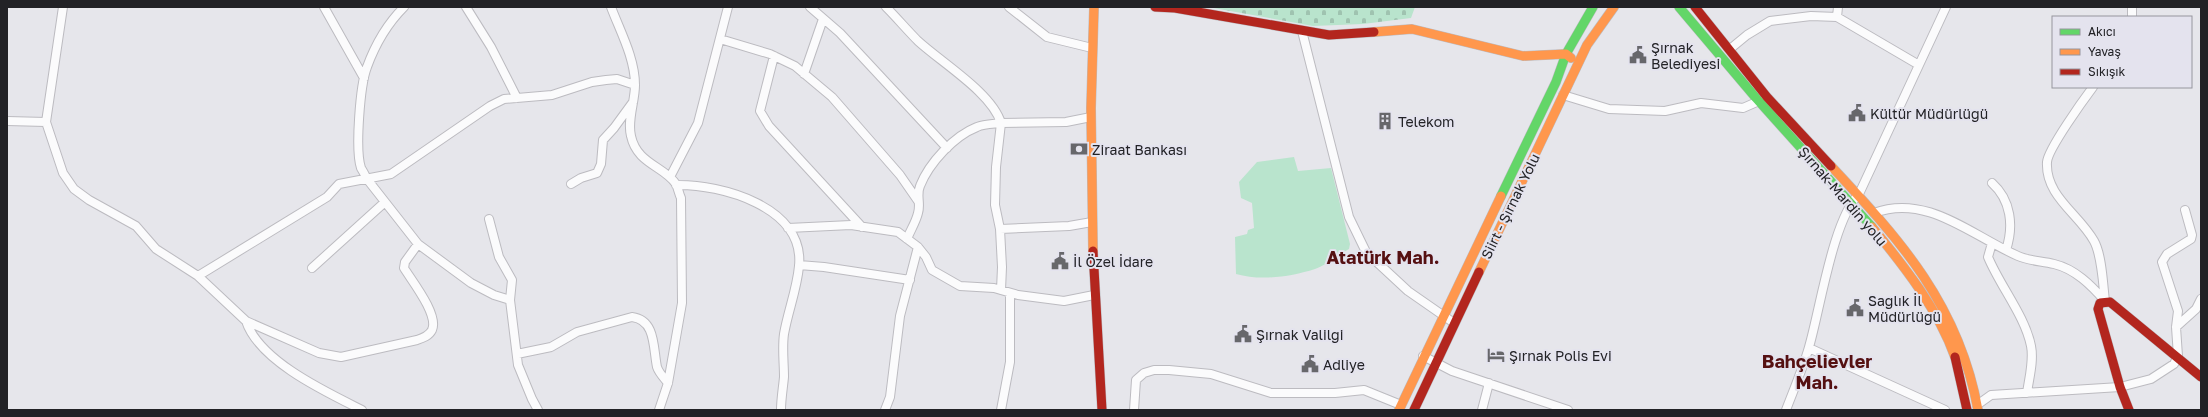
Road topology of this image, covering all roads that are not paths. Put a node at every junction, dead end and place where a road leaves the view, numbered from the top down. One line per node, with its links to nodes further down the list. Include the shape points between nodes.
1 (63, 7): 38 (street)
2 (324, 7): 29 (street)
3 (404, 7): 29 (street, via 394,17 378,42 366,67)
4 (466, 7): 33 (street, via 491,47)
5 (610, 7): 30 (street, via 634,67)
6 (728, 7): 21 (street)
7 (810, 7): 19 (street)
8 (886, 7): 39 (street, via 918,40 977,89 998,112)
9 (1009, 7): 22 (street, via 1047,37)
10 (1094, 7): 22 (street)
11 (1155, 7): 20 (street, via 1175,8)
12 (1593, 7): 24 (street, Siirt - Şırnak Yolu)
13 (1614, 7): 26 (street, Siirt - Şırnak Yolu, via 1587,45)
14 (1678, 7): 35 (street, Şırnak-Mardin yolu)
15 (1696, 7): 23 (street, Şırnak-Mardin yolu)
16 (1838, 7): 18 (street)
17 (1946, 7): 27 (street)
18 (1837, 17): 23 (street, via 1811,16 1770,21); 27 (street)
19 (823, 19): 28 (street); 40 (street, via 840,33)
20 (1302, 31): 24 (street, via 1329,35 1412,29 1523,56); 72 (street, via 1350,217 1366,252 1408,291)
21 (720, 39): 25 (street); 41 (street, via 698,123)
22 (1092, 48): 36 (street)
23 (1730, 49): 46 (street, Şırnak-Mardin yolu, via 1767,97)
24 (1566, 54): 26 (street); 72 (street, Siirt - Şırnak Yolu, via 1556,82)
25 (774, 56): 28 (street); 54 (street, via 760,111 769,126)
26 (1579, 62): 32 (street, Siirt - Şırnak Yolu)
27 (1919, 65): 46 (street)
28 (804, 74): 48 (street, via 832,97 900,174)
29 (364, 78): 42 (street, via 359,132 361,167)
30 (635, 85): 33 (street, via 617,79 592,82 552,95); 34 (street)
31 (2092, 88): 71 (street, via 2077,108 2047,160 2049,180 2060,200 2094,242)
32 (1563, 95): 35 (street, via 1609,108 1665,112 1701,103 1743,108); 74 (street, Siirt - Şırnak Yolu)
33 (517, 98): 42 (street, via 504,99 490,106 391,174)
34 (633, 102): 41 (street, via 631,136 639,153 656,169); 44 (street, via 603,140 601,164 597,173)
35 (1759, 102): 49 (street, Şırnak-Mardin yolu)
36 (1091, 117): 39 (street, via 1066,122); 53 (street)
37 (7, 121): 38 (street)
38 (46, 122): 64 (street, via 63,173 74,189 136,226 156,249)
39 (1001, 123): 40 (street, via 977,127); 56 (street, via 995,205)
40 (947, 148): 48 (street, via 932,165 920,185)
41 (670, 177): 45 (street)
42 (367, 179): 47 (street); 64 (street, via 339,184 327,197)
43 (1992, 183): 61 (street, via 2002,192 2008,208 2011,225)
44 (571, 184)
45 (676, 185): 55 (street, via 696,185 751,199 772,210); 82 (street, via 681,198 682,303)
46 (1859, 194): 49 (street); 51 (street, Şırnak-Mardin yolu)
47 (385, 202): 59 (street); 63 (street)
48 (919, 202): 57 (street, via 919,213)
49 (1851, 202): 76 (street, via 1836,238); 101 (street, Şırnak-Mardin yolu, via 1884,241 1916,287 1948,341 1963,383)
50 (2185, 210): 75 (street, via 2191,239 2167,254 2162,262 2178,312)
51 (1874, 213): 58 (street, via 1906,207 1924,209 1963,226); 86 (street, Şırnak-Mardin yolu, via 1931,288 1958,337)
52 (489, 219): 70 (street, via 499,257 512,280)
53 (1092, 222): 56 (street, via 1069,226); 68 (street)
54 (862, 226): 55 (street); 57 (street, via 898,232)
55 (788, 228): 62 (street, via 794,239)
56 (1000, 229): 66 (street)
57 (907, 239): 60 (street)
58 (1992, 243): 61 (street); 85 (street, via 1988,257 2025,329 2031,347)
59 (418, 244): 70 (street, via 470,283); 73 (street, via 405,262 404,268 433,318 432,329 426,336 341,357 319,353)
60 (918, 247): 65 (street); 66 (street, via 932,270 944,278 960,286)
61 (2006, 250): 71 (street, via 2020,257 2056,264 2072,271 2091,285)
62 (799, 265): 65 (street); 91 (street, via 784,335)
63 (312, 268)
64 (198, 276): 73 (street)
65 (910, 280): 92 (street, via 900,316 890,397)
66 (1001, 290): 67 (street)
67 (1010, 293): 68 (street, via 1064,300); 93 (street, via 1010,362)
68 (1094, 295): 94 (street)
69 (2201, 298): 75 (street, via 2196,310)
70 (510, 300): 77 (street)
71 (2105, 301): 79 (street, via 2110,302); 84 (street, via 2100,303 2098,309)
72 (1444, 317): 74 (street); 78 (street, Siirt - Şırnak Yolu)
73 (246, 321): 88 (street, via 249,331 258,343 282,364)
74 (1454, 323): 80 (street, Siirt - Şırnak Yolu)
75 (2176, 327): 79 (street)
76 (1809, 348): 99 (street); 100 (street)
77 (517, 354): 82 (street, via 551,347 584,330 632,317 640,318 649,327 658,368); 89 (street, via 518,365)
78 (1423, 356): 80 (street); 87 (street, Siirt - Şırnak Yolu)
79 (2178, 356): 81 (street); 84 (street, via 2174,364 2151,379)
80 (1435, 363): 83 (street); 96 (street, Siirt - Şırnak Yolu)
81 (2201, 376)
82 (668, 383): 90 (street)
83 (1489, 383): 97 (street); 98 (street)
84 (2120, 387): 85 (street); 102 (street)
85 (2027, 393): 86 (street, via 1991,395)
86 (1978, 407)
87 (1400, 408): 95 (street, via 1364,390 1335,393 1271,393 1211,374 1154,370 1144,372 1136,380)
88 (362, 410)
89 (538, 410)
90 (659, 410)
91 (781, 410)
92 (885, 410)
93 (1001, 410)
94 (1102, 410)
95 (1134, 410)
96 (1414, 410)
97 (1482, 410)
98 (1568, 410)
99 (1786, 410)
100 (1945, 410)
101 (1967, 410)
102 (2129, 410)

